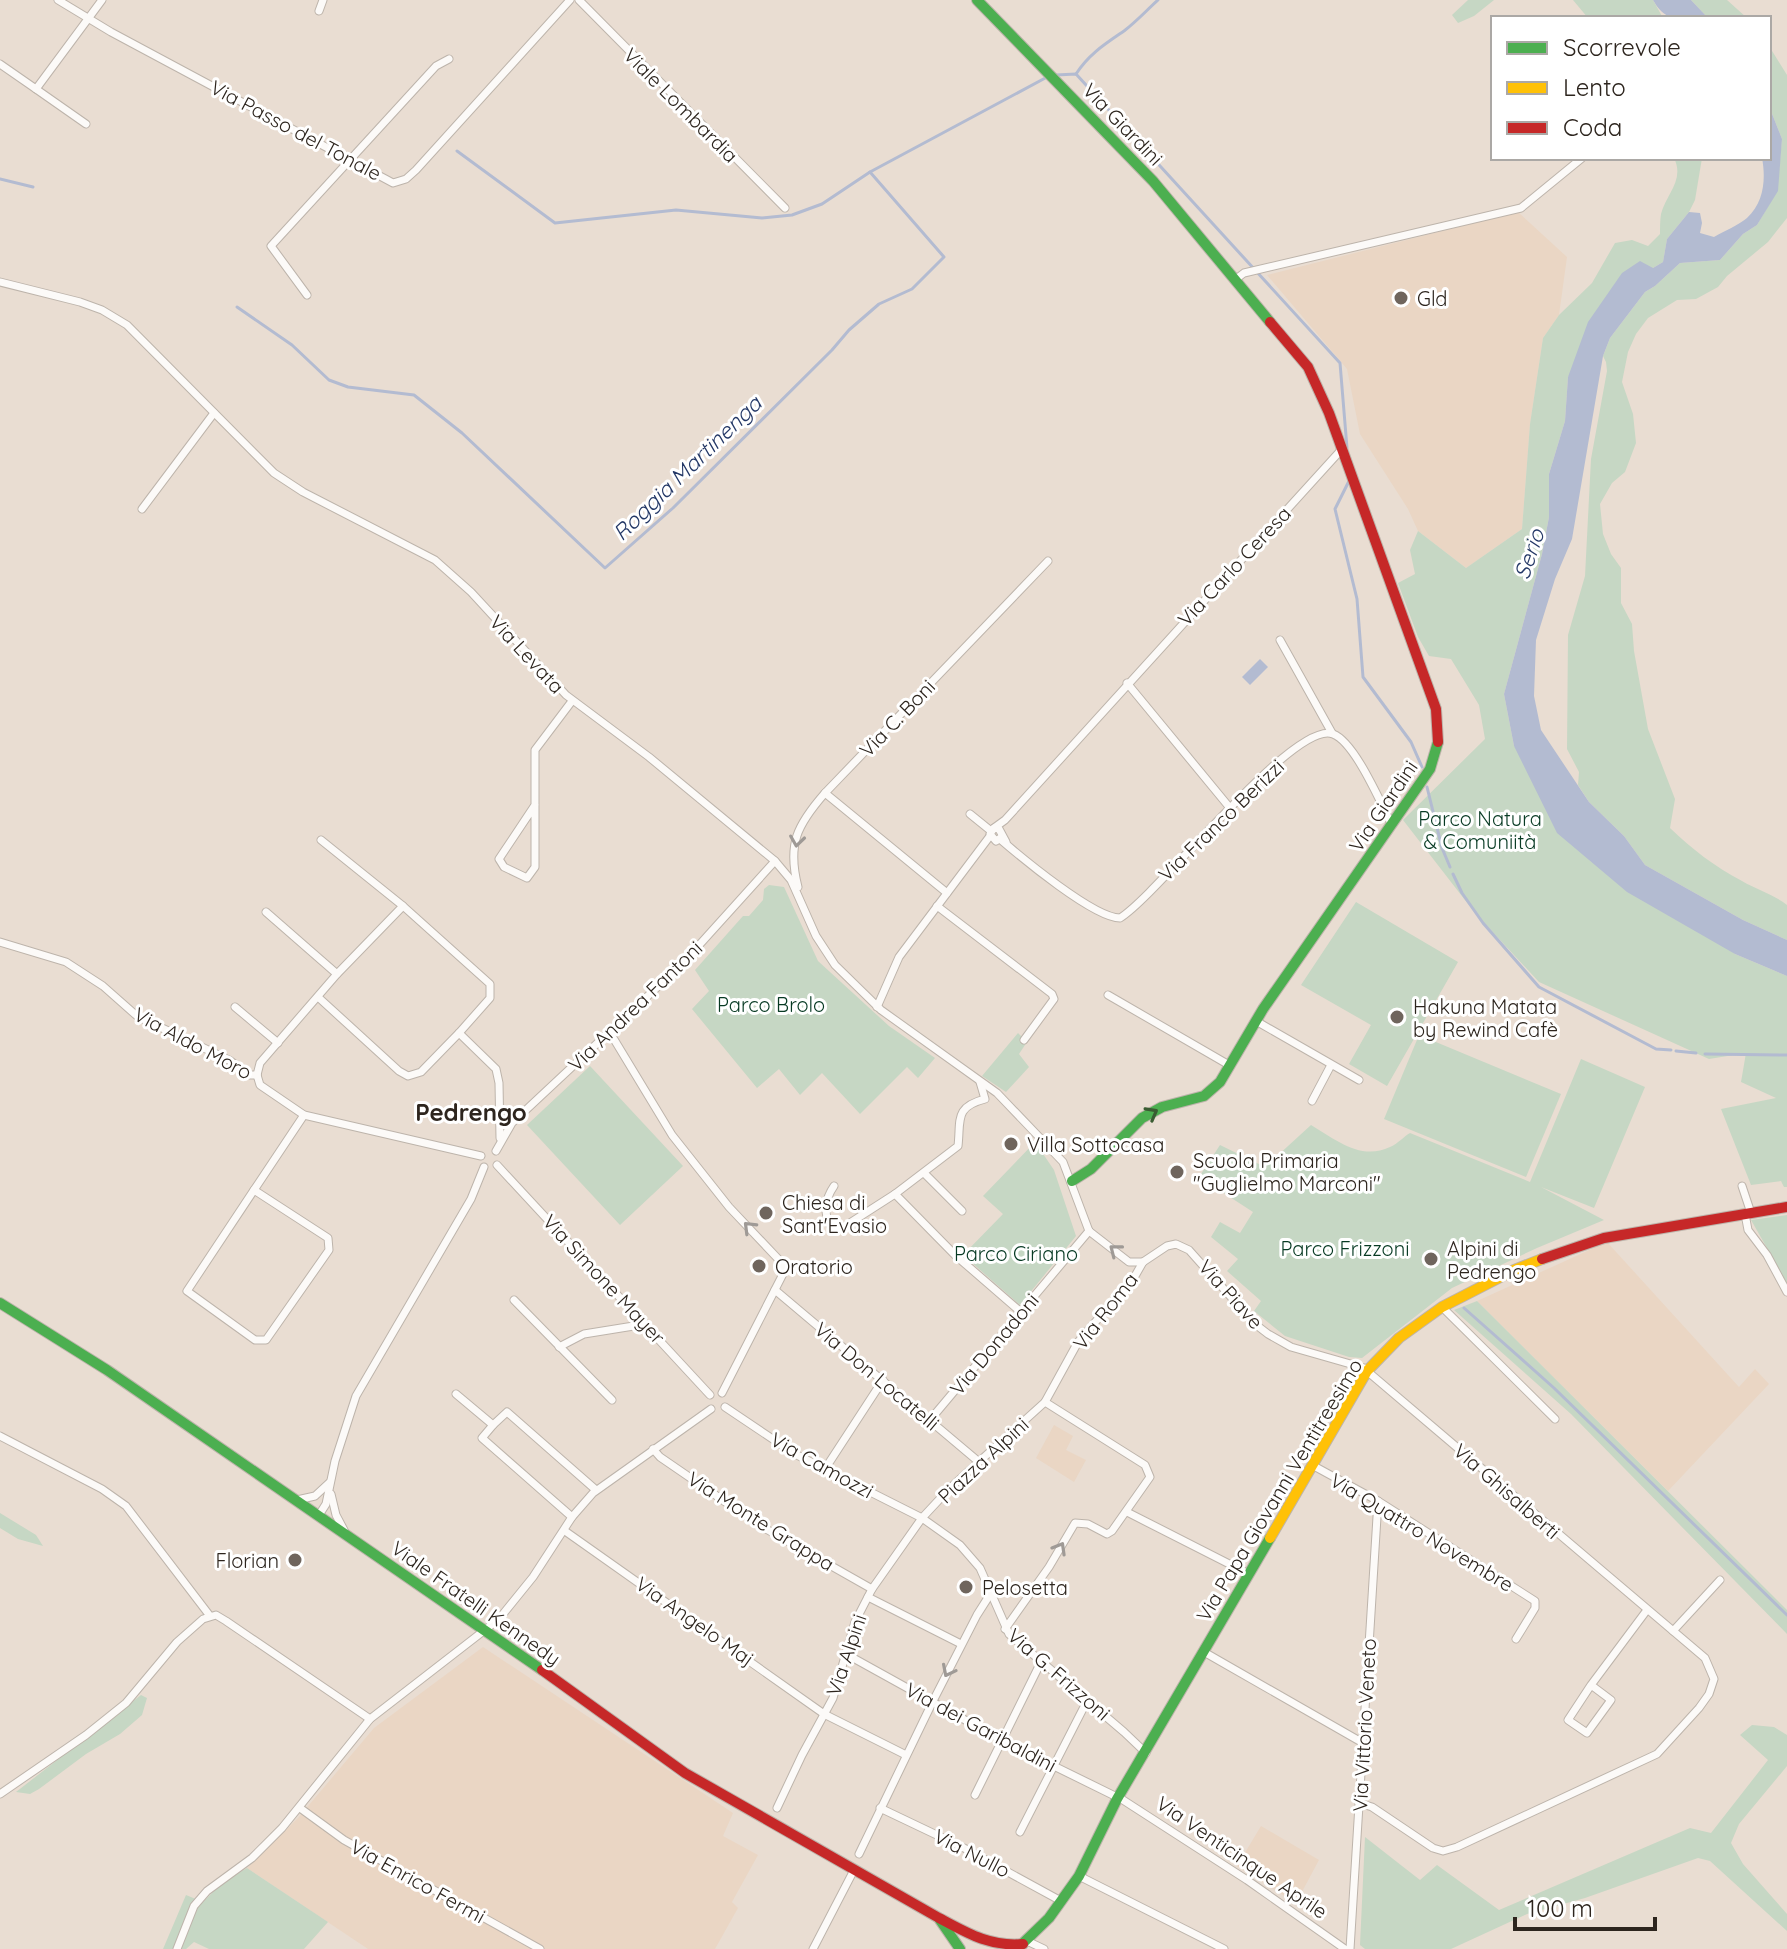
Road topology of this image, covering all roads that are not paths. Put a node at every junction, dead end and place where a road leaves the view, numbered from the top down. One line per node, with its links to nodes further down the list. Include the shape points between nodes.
1 (58, 0): 8 (street, Via Passo del Tonale)
2 (102, 0): 8 (street)
3 (323, 0): 7 (street)
4 (570, 0): 13 (street, Via Passo del Tonale, via 406,179 393,183)
5 (579, 0): 15 (street, Viale Lombardia)
6 (977, 0): 16 (street, Via Giardini)
7 (319, 11)
8 (88, 18): 11 (street); 13 (street, Via Passo del Tonale)
9 (449, 59): 13 (street, via 436,66)
10 (0, 64): 11 (street)
11 (36, 89): 12 (street)
12 (86, 124)
13 (350, 160): 18 (street, via 271,246)
14 (1580, 160): 16 (street, via 1521,208)
15 (785, 208)
16 (1240, 276): 20 (street, Via Giardini, via 1308,367)
17 (0, 282): 19 (street, Via Levata, via 80,302 115,317)
18 (307, 295)
19 (214, 413): 21 (street); 25 (street, Via Levata, via 286,481 435,560)
20 (1342, 449): 24 (street, Via Carlo Ceresa); 31 (street, Via Giardini, via 1439,721 1436,757)
21 (142, 509)
22 (1048, 561): 27 (street, Via C. Boni)
23 (1280, 640): 26 (street)
24 (1127, 683): 29 (street); 32 (street, Via Carlo Ceresa)
25 (572, 701): 28 (street, via 535,750); 34 (street, Via Levata)
26 (1332, 733): 29 (street, Via Franco Berizzi, via 1321,732 1282,759); 31 (street, via 1350,748)
27 (825, 793): 35 (street); 36 (street, Via C. Boni, one-way to 36, via 797,830 794,872)
28 (535, 805): 28 (street, via 535,867 527,878 499,859)
29 (1230, 808): 32 (street, Via Franco Berizzi, via 1116,918 1065,890)
30 (970, 814): 32 (street)
31 (1392, 825): 46 (street, Via Giardini)
32 (996, 835): 35 (street, Via Carlo Ceresa)
33 (321, 840): 37 (street)
34 (775, 861): 36 (street, Via Levata); 47 (street, Via Andrea Fantoni, via 682,964)
35 (947, 893): 38 (street, Via Carlo Ceresa)
36 (800, 897): 45 (street, Via Levata, via 825,953)
37 (403, 906): 41 (street); 48 (street, via 490,984 490,998)
38 (937, 906): 45 (street, Via Carlo Ceresa, via 899,957); 49 (street, via 1052,994 1054,999)
39 (266, 912): 41 (street)
40 (0, 942): 53 (street, Via Aldo Moro, via 66,962 137,1016)
41 (337, 974): 43 (street)
42 (1108, 995): 51 (street)
43 (318, 997): 48 (street, via 408,1076 421,1072); 50 (street)
44 (235, 1007): 50 (street)
45 (877, 1007): 54 (street, Via Levata)
46 (1256, 1021): 51 (street, Via Giardini); 52 (street)
47 (609, 1031): 60 (street, Via Andrea Fantoni, via 512,1123); 76 (street, one-way to 47, via 784,1268 779,1259 672,1135)
48 (459, 1033): 60 (street, via 496,1069)
49 (1024, 1040)
50 (278, 1043): 53 (street, via 260,1063)
51 (1229, 1065): 66 (street, Via Giardini, one-way to 51, via 1142,1118 1204,1096)
52 (1331, 1065): 55 (street); 58 (street)
53 (257, 1075): 59 (street, Via Aldo Moro, via 260,1085)
54 (980, 1080): 56 (street, Via Levata); 57 (street)
55 (1359, 1080)
56 (1002, 1097): 57 (street); 66 (street, Via Levata, via 1063,1162)
57 (985, 1099): 65 (street, via 965,1107 958,1146)
58 (1312, 1101)
59 (304, 1115): 62 (street, Via Aldo Moro); 69 (street)
60 (500, 1141): 61 (street, Via Andrea Fantoni)
61 (496, 1151): 62 (street); 63 (street)
62 (481, 1156): 64 (street)
63 (497, 1165): 64 (street); 82 (street, Via Simone Mayer)
64 (484, 1167): 101 (street, via 471,1199 356,1396)
65 (924, 1173): 70 (street); 72 (street)
66 (1072, 1181): 74 (street, Via Levata)
67 (834, 1186): 70 (street, via 826,1218 839,1230)
68 (1742, 1186): 73 (street)
69 (254, 1190): 69 (street, via 328,1238 329,1250 266,1340 255,1340 187,1291)
70 (895, 1194): 81 (street)
71 (1787, 1207): 73 (street)
72 (962, 1211)
73 (1748, 1214): 77 (street, via 1748,1230); 80 (street, Via Papa Giovanni Ventitreesimo, via 1581,1245 1514,1270)
74 (1089, 1231): 75 (street, one-way to 74, via 1129,1262); 81 (street, Via Donadoni)
75 (1143, 1262): 84 (street, Via Piave, via 1176,1244 1194,1254 1268,1334 1291,1347); 90 (street, Via Roma, via 1078,1342)
76 (775, 1290): 85 (street, Via Don Locatelli); 86 (street)
77 (1787, 1292)
78 (514, 1300): 83 (street)
79 (0, 1303): 103 (street, Viale Fratelli Kennedy)
80 (1442, 1307): 84 (street, Via Papa Giovanni Ventitreesimo, via 1399,1338); 93 (street)
81 (1022, 1313): 94 (street, Via Donadoni)
82 (646, 1324): 83 (street, via 584,1334); 88 (street, Via Simone Mayer)
83 (559, 1347): 89 (street)
84 (1368, 1370): 99 (street, Via Papa Giovanni Ventitreesimo); 116 (street, Via Ghisalberti)
85 (883, 1380): 94 (street, Via Don Locatelli); 100 (street)
86 (722, 1393): 88 (street); 91 (street)
87 (456, 1394): 95 (street)
88 (710, 1395): 92 (street)
89 (612, 1400)
90 (1045, 1402): 98 (street, Piazza Alpini); 105 (street, via 1145,1465 1150,1477)
91 (725, 1407): 92 (street); 100 (street, Via Camozzi)
92 (711, 1409): 97 (street)
93 (1555, 1419)
94 (930, 1420): 98 (street, Via Don Locatelli)
95 (493, 1425): 102 (street, via 507,1412); 107 (street, via 482,1438)
96 (0, 1436): 117 (street, via 126,1506)
97 (653, 1449): 102 (street); 113 (street, Via Monte Grappa, via 759,1525)
98 (979, 1462): 108 (street, Piazza Alpini)
99 (1312, 1465): 104 (street, Via Quattro Novembre); 111 (street, Via Papa Giovanni Ventitreesimo)
100 (825, 1469): 108 (street, Via Camozzi)
101 (329, 1483): 103 (street, via 315,1496); 106 (street); 110 (street, via 336,1515)
102 (596, 1490): 107 (street)
103 (295, 1500): 106 (street, Viale Fratelli Kennedy)
104 (1378, 1501): 121 (street, Via Quattro Novembre, via 1535,1601); 132 (street, Via Vittorio Veneto)
105 (1127, 1512): 111 (street); 118 (street, one-way to 105, via 1075,1523 1107,1534)
106 (319, 1515): 110 (street, Viale Fratelli Kennedy)
107 (572, 1517): 109 (street)
108 (922, 1518): 113 (street, Via Alpini); 114 (street, Via G. Frizzoni, via 972,1556)
109 (565, 1531): 119 (street); 129 (street, Via Angelo Maj)
110 (349, 1536): 119 (street, Viale Fratelli Kennedy)
111 (1249, 1574): 123 (street, Via Papa Giovanni Ventitreesimo)
112 (1720, 1580): 120 (street)
113 (872, 1589): 115 (street, Via Alpini)
114 (991, 1593): 118 (street, Via G. Frizzoni); 122 (street)
115 (868, 1597): 122 (street); 124 (street, Via Alpini)
116 (1647, 1610): 120 (street, Via Ghisalberti); 126 (street)
117 (210, 1616): 130 (street, via 226,1621); 136 (street, via 184,1635 126,1703)
118 (1005, 1629): 125 (street, Via G. Frizzoni)
119 (487, 1630): 130 (street); 145 (street, Viale Fratelli Kennedy, via 685,1773)
120 (1673, 1631): 139 (street, Via Ghisalberti, via 1705,1658 1714,1679 1709,1694 1657,1754 1443,1851)
121 (1516, 1639)
122 (961, 1644): 127 (street, one-way to 127)
123 (1204, 1652): 132 (street); 133 (street, Via Papa Giovanni Ventitreesimo)
124 (846, 1654): 127 (street, Via dei Garibaldini); 129 (street, Via Alpini)
125 (1041, 1662): 128 (street, Via G. Frizzoni); 131 (street)
126 (1591, 1685): 126 (street, via 1568,1720 1587,1733 1611,1700)
127 (933, 1701): 131 (street, Via dei Garibaldini); 134 (street)
128 (1087, 1701): 133 (street, Via G. Frizzoni); 135 (street)
129 (824, 1714): 134 (street, Via Angelo Maj); 141 (street, Via Alpini)
130 (370, 1719): 140 (street)
131 (1003, 1741): 135 (street, Via dei Garibaldini); 137 (street)
132 (1363, 1743): 139 (street, Via Vittorio Veneto)
133 (1146, 1753): 138 (street, Via Papa Giovanni Ventitreesimo)
134 (906, 1755): 142 (street)
135 (1053, 1766): 138 (street, Via dei Garibaldini); 143 (street)
136 (0, 1794)
137 (975, 1795)
138 (1117, 1799): 146 (street, Via Papa Giovanni Ventitreesimo); 158 (street, Via Venticinque Aprile)
139 (1359, 1803): 158 (street, Via Vittorio Veneto)
140 (300, 1808): 152 (street, via 252,1858 207,1891 194,1906); 153 (street, Via Enrico Fermi, via 344,1840)
141 (777, 1808)
142 (880, 1808): 144 (street); 147 (street, Via Nullo)
143 (1020, 1832)
144 (859, 1854)
145 (854, 1870): 148 (street, Viale Fratelli Kennedy); 154 (street)
146 (1079, 1876): 147 (street, Via Papa Giovanni Ventitreesimo); 157 (street)
147 (1061, 1901): 151 (street, Via Papa Giovanni Ventitreesimo)
148 (939, 1918): 149 (street, Viale Fratelli Kennedy); 155 (street, Viale Fratelli Kennedy)
149 (976, 1937): 150 (street, Viale Fratelli Kennedy); 155 (street)
150 (994, 1945): 151 (street)
151 (1022, 1945): 156 (street)
152 (177, 1949)
153 (540, 1949)
154 (813, 1949)
155 (962, 1949)
156 (1044, 1949)
157 (1224, 1949)
158 (1348, 1949)

